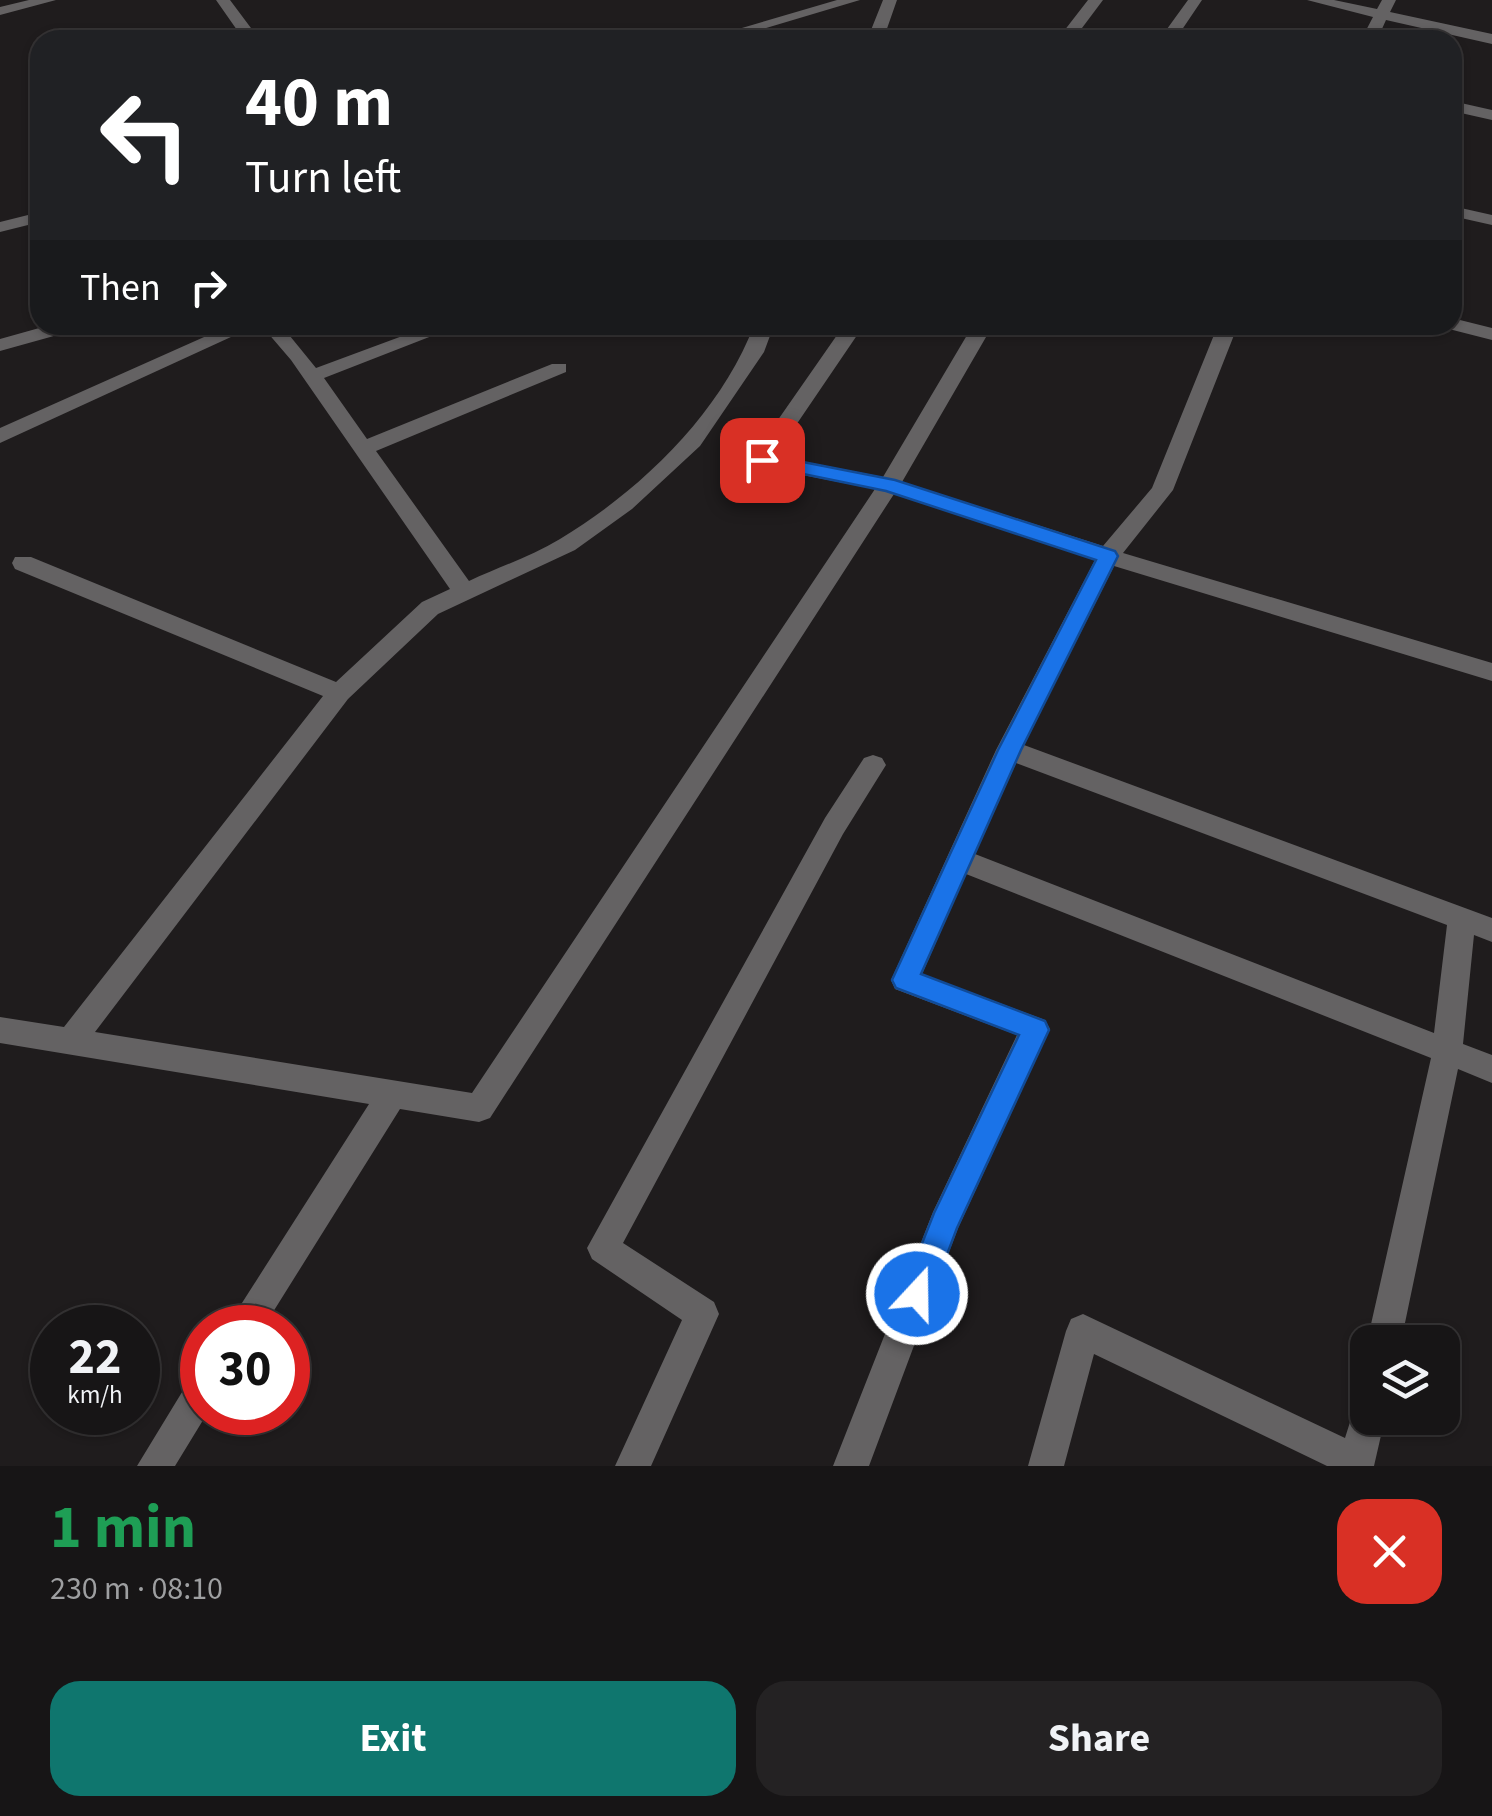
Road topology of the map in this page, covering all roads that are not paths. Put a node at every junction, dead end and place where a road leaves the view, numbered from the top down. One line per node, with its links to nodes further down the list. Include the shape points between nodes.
1 (49, 0): 9 (street)
2 (223, 0): 11 (street)
3 (853, 0): 12 (street)
4 (890, 0): 13 (street)
5 (1096, 0): 14 (street)
6 (1195, 0): 15 (street)
7 (1314, 0): 10 (street)
8 (1389, 0): 10 (street)
9 (0, 11)
10 (1381, 17): 16 (street); 17 (street)
11 (245, 30)
12 (745, 30)
13 (879, 30)
14 (1073, 30)
15 (1175, 30)
16 (1374, 30)
17 (1450, 30)
18 (1462, 32): 19 (street)
19 (1492, 38)
20 (1462, 108): 21 (street)
21 (1492, 115)
22 (1462, 213): 24 (street)
23 (30, 220): 25 (street)
24 (1492, 220)
25 (0, 228)
26 (1462, 326): 27 (street)
27 (1492, 334)
28 (36, 335): 36 (street)
29 (225, 335): 39 (street)
30 (278, 335): 38 (street)
31 (423, 335): 38 (street)
32 (760, 335): 44 (street, via 693,440 624,504 567,545)
33 (847, 335): 41 (street, via 762,460)
34 (977, 335): 41 (street)
35 (1224, 335): 42 (street, via 1162,490)
36 (0, 345)
37 (559, 368): 40 (street)
38 (312, 376): 40 (street)
39 (0, 436)
40 (363, 448): 44 (street)
41 (888, 485): 42 (street); 56 (street, via 480,1108)
42 (1108, 556): 45 (street); 47 (street)
43 (24, 563): 46 (street)
44 (463, 590): 46 (street, via 418,618)
45 (1492, 672)
46 (339, 693): 53 (street)
47 (1009, 750): 49 (street); 50 (street)
48 (872, 764): 63 (street, via 603,1248 702,1314)
49 (960, 860): 54 (street); 64 (street, via 905,980 1036,1030 944,1223)
50 (1462, 919): 51 (street); 54 (street)
51 (1492, 930)
52 (0, 1030): 53 (street)
53 (72, 1041): 56 (street)
54 (1447, 1051): 55 (street); 58 (street)
55 (1492, 1069)
56 (393, 1094): 57 (street)
57 (258, 1305)
58 (1388, 1325)
59 (180, 1425): 62 (street)
60 (1363, 1435): 61 (street)
61 (1356, 1464): 65 (street, via 1084,1331)
62 (154, 1466)
63 (633, 1466)
64 (851, 1466)
65 (1046, 1466)

